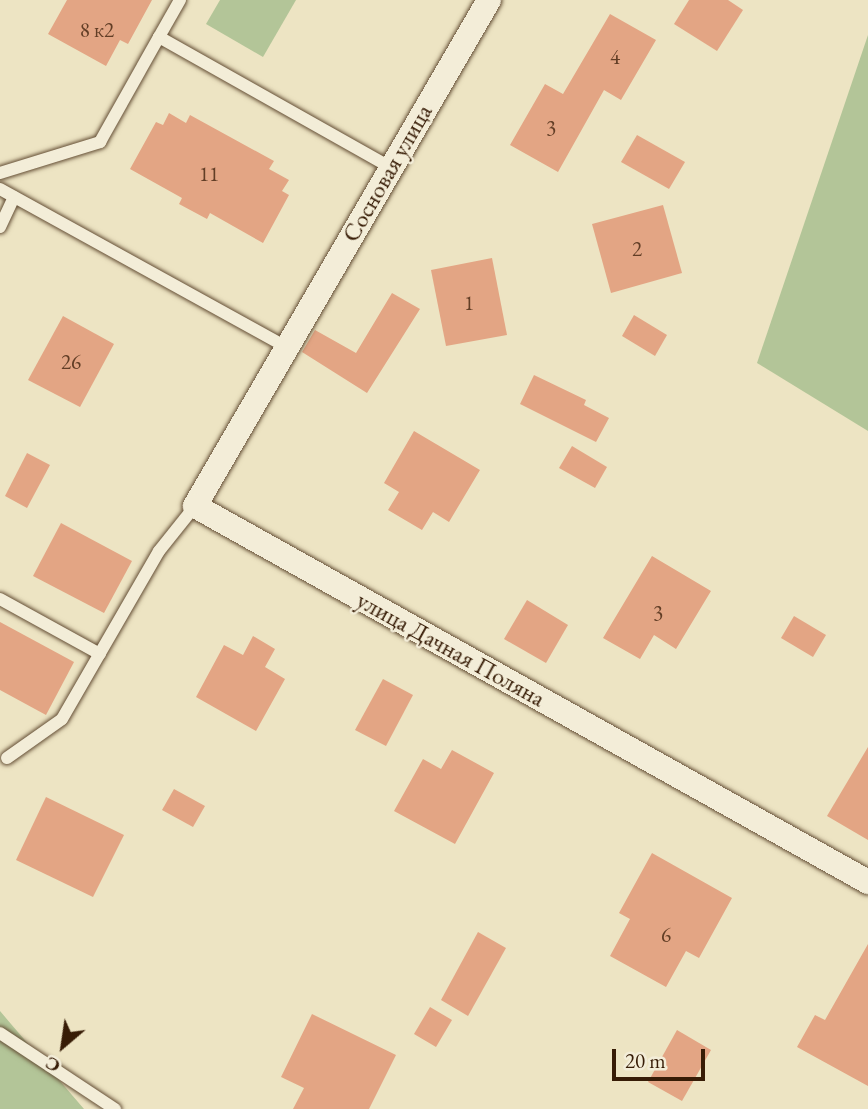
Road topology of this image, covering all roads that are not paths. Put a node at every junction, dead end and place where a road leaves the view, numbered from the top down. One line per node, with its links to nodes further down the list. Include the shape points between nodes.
1 (180, 0): 3 (lane)
2 (489, 0): 4 (street, Сосновая улица)
3 (159, 37): 4 (lane); 5 (lane, via 100,142)
4 (390, 167): 9 (street, Сосновая улица)
5 (0, 173)
6 (0, 189): 7 (lane)
7 (14, 197): 8 (lane); 9 (lane)
8 (0, 227)
9 (286, 346): 10 (street)
10 (195, 506): 12 (lane, via 159,551); 14 (street, улица Дачная Поляна)
11 (0, 599): 12 (lane)
12 (100, 654): 13 (lane, via 62,719)
13 (7, 758)
14 (868, 882)
15 (0, 1033): 16 (lane)
16 (115, 1109)

